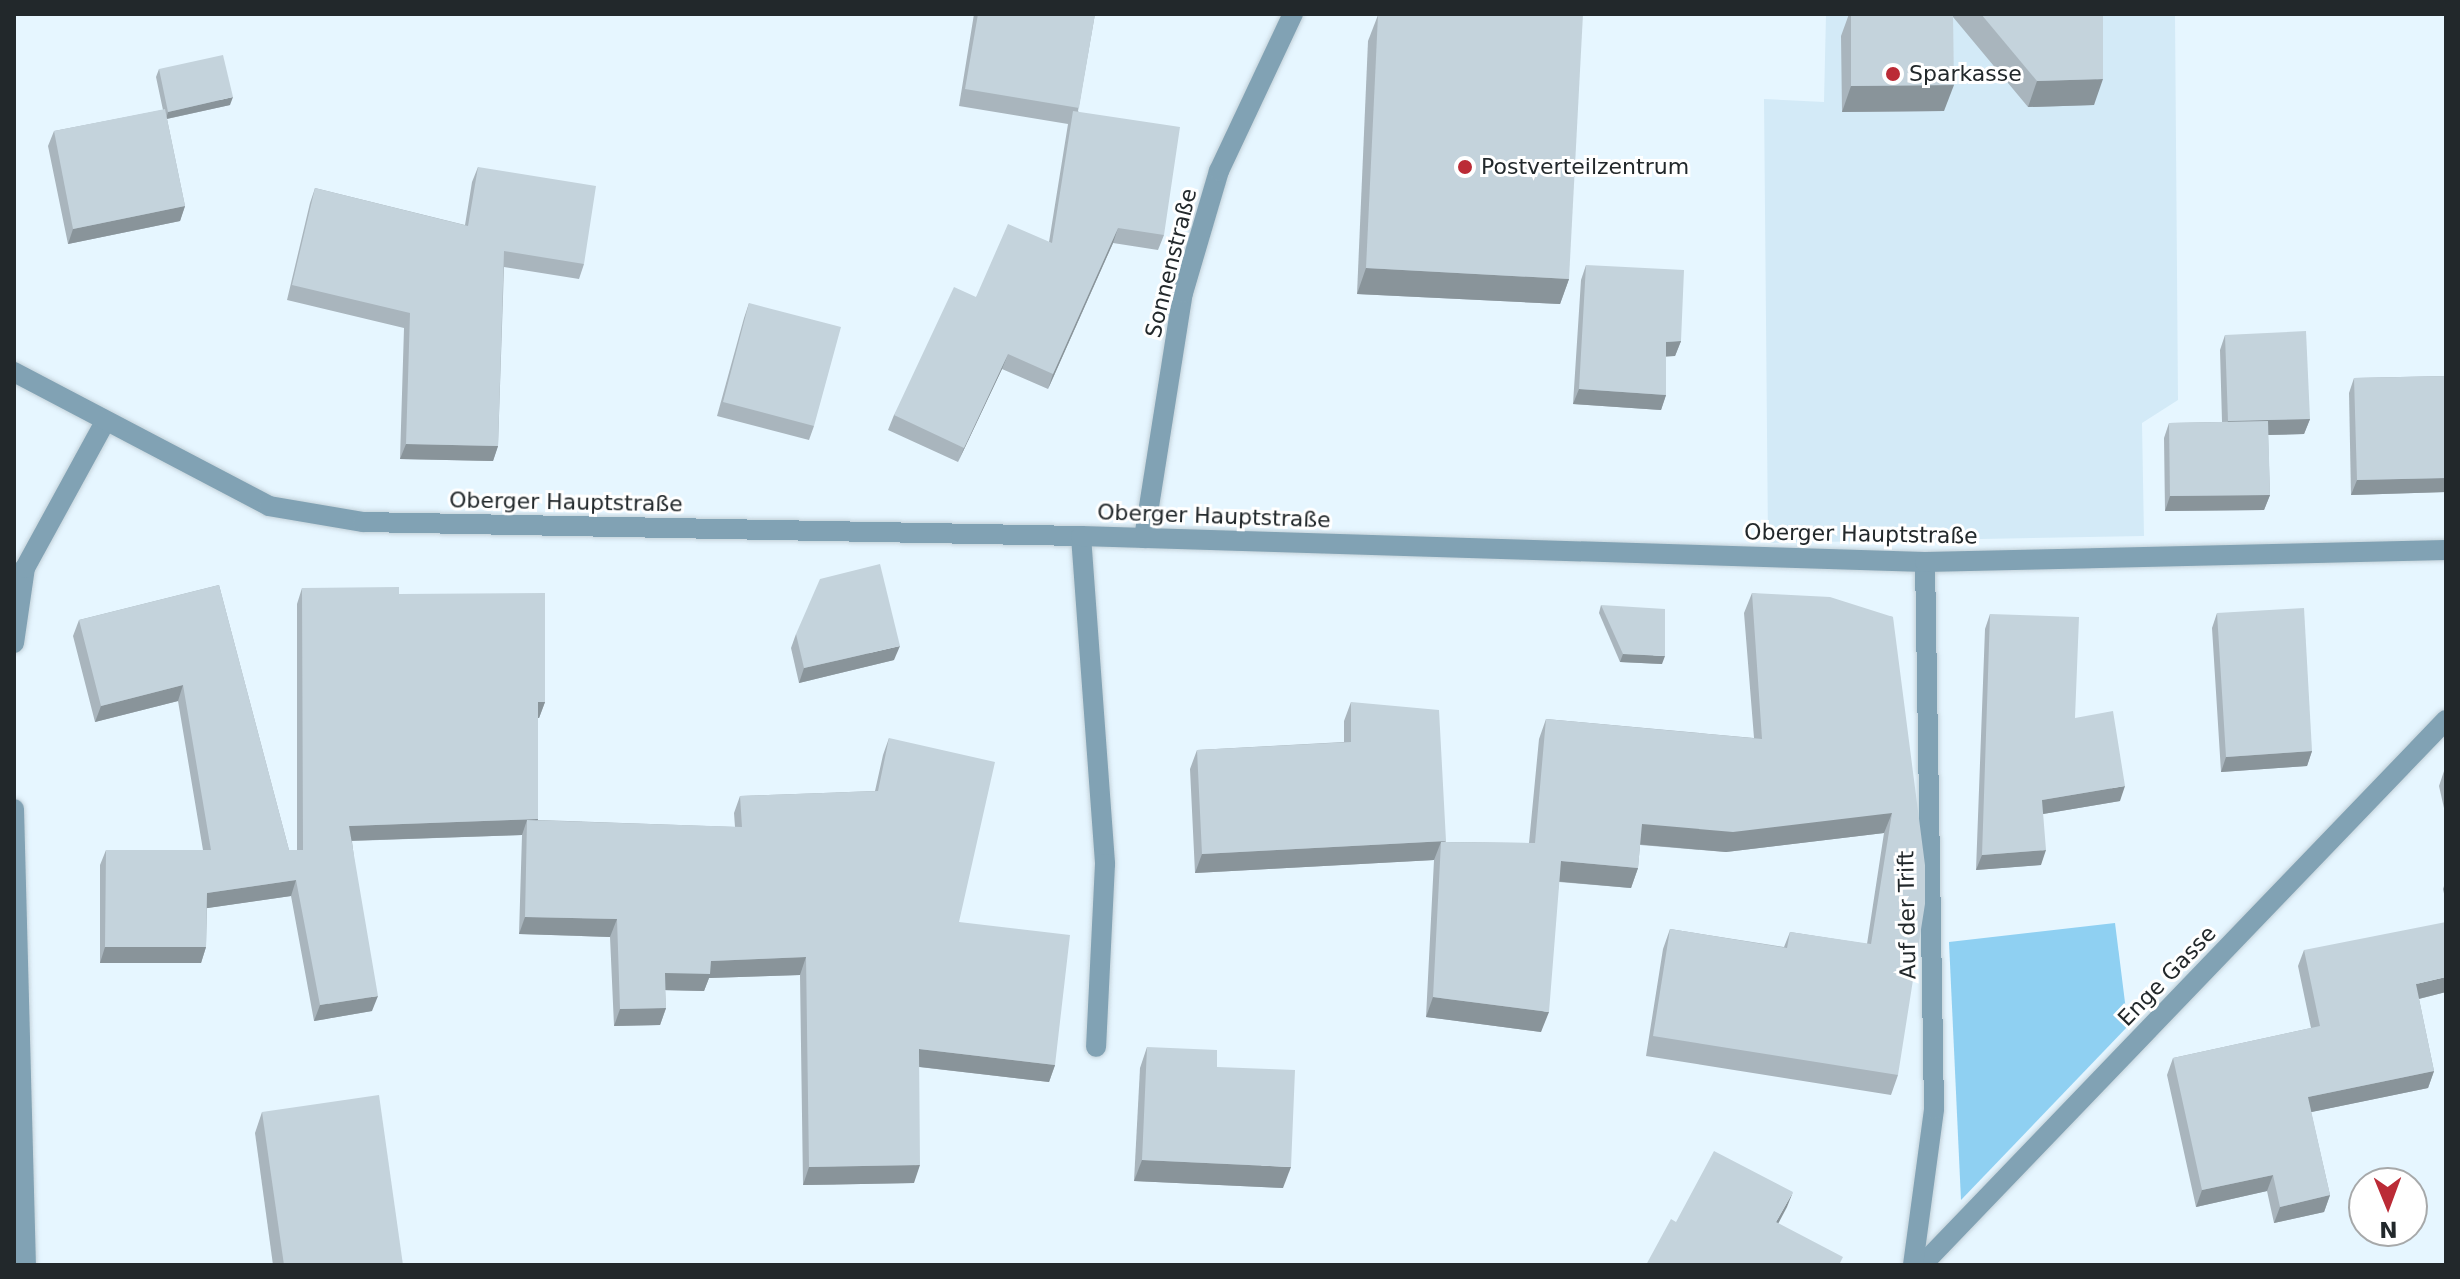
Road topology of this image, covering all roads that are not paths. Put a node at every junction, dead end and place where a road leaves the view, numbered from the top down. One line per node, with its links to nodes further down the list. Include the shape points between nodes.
1 (1293, 14): 5 (street, Sonnenstraße, via 1219,171 1183,293)
2 (14, 372): 3 (street, Oberger Hauptstraße)
3 (105, 422): 4 (street, Oberger Hauptstraße, via 269,506 363,522); 8 (street, via 25,568)
4 (1081, 536): 5 (street, Oberger Hauptstraße); 11 (street, via 1105,864)
5 (1144, 538): 7 (street, Oberger Hauptstraße)
6 (2446, 550): 7 (street, Oberger Hauptstraße)
7 (1925, 562): 14 (street, Auf der Trift, via 1934,1109)
8 (14, 643)
9 (2446, 720): 15 (street, Enge Gasse)
10 (14, 809): 12 (street)
11 (1096, 1047)
12 (19, 1139): 13 (street)
13 (26, 1265)
14 (1913, 1265)
15 (1922, 1265)

